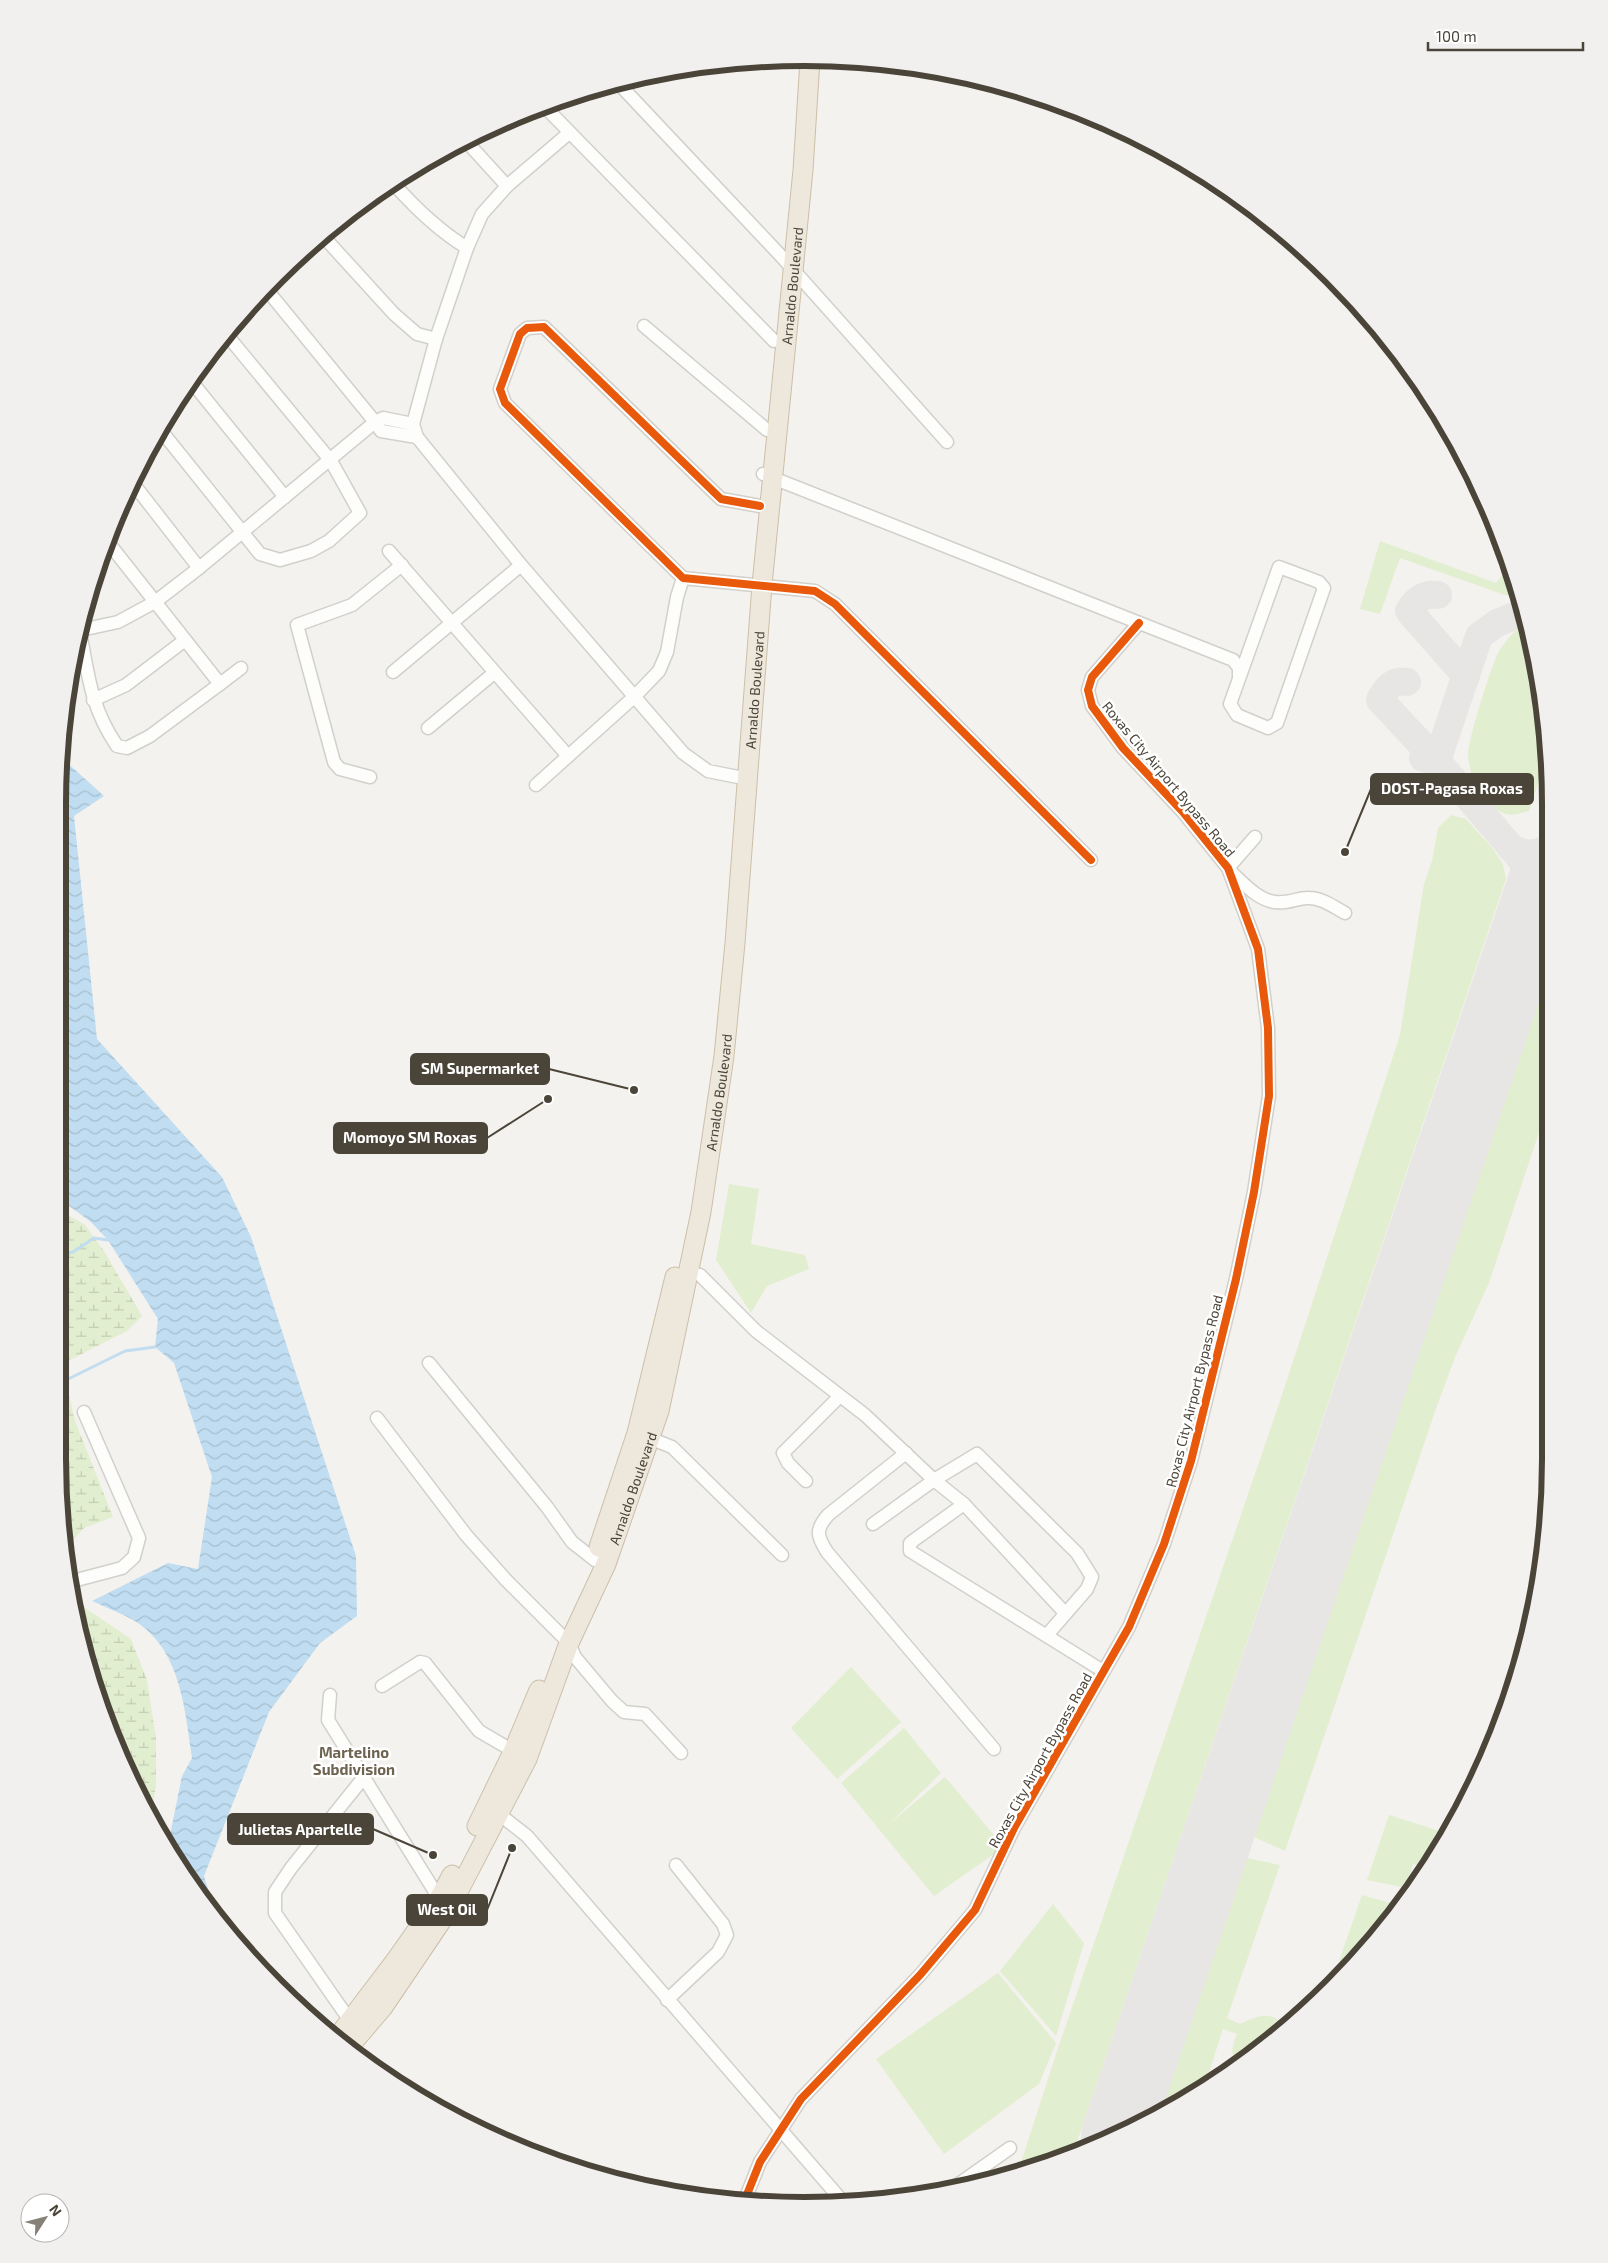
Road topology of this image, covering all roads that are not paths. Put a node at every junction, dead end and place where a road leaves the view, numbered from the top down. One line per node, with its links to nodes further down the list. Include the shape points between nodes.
1 (805, 66): 10 (highway, Arnaldo Boulevard)
2 (623, 89): 10 (street)
3 (549, 112): 4 (street)
4 (569, 133): 6 (street); 15 (street)
5 (471, 146): 6 (street)
6 (507, 186): 9 (street, via 482,214)
7 (398, 188): 9 (street, via 422,215)
8 (328, 241): 14 (street, via 394,314 418,334)
9 (467, 248): 14 (street)
10 (786, 263): 15 (highway, Arnaldo Boulevard); 16 (highway, Arnaldo Boulevard); 22 (street)
11 (271, 294): 18 (street)
12 (644, 326): 20 (street)
13 (231, 340): 23 (street)
14 (436, 340): 19 (street)
15 (774, 341): 16 (highway, Arnaldo Boulevard)
16 (777, 371): 20 (highway, Arnaldo Boulevard); 24 (highway, Arnaldo Boulevard)
17 (196, 387): 26 (street)
18 (375, 422): 19 (street, via 381,431); 23 (street)
19 (415, 430): 32 (street)
20 (767, 430): 24 (highway, Arnaldo Boulevard)
21 (165, 435): 28 (street)
22 (947, 442)
23 (331, 460): 26 (street); 28 (street, via 360,513 329,541 311,551 280,560 260,554)
24 (767, 476): 27 (highway, Arnaldo Boulevard); 35 (highway, Arnaldo Boulevard); 37 (street)
25 (137, 489): 33 (street)
26 (285, 497): 28 (street)
27 (760, 506): 34 (street, via 721,499 544,327 527,328 520,334 500,389 505,403); 35 (highway, Arnaldo Boulevard)
28 (243, 531): 33 (street)
29 (112, 548): 36 (street)
30 (389, 551): 31 (street)
31 (402, 565): 38 (street); 53 (street, via 352,605 297,625 334,762 340,769)
32 (521, 565): 38 (street); 49 (street)
33 (199, 568): 36 (street)
34 (683, 578): 35 (street); 49 (street, via 667,652 659,671)
35 (758, 585): 54 (highway, Arnaldo Boulevard); 57 (street, via 815,591 835,604)
36 (155, 602): 39 (street, via 118,622); 40 (street)
37 (1139, 623): 43 (street); 58 (street, Roxas City Airport Bypass Road, via 1092,676 1088,690 1092,706)
38 (451, 624): 45 (street); 46 (street)
39 (87, 628)
40 (184, 640): 48 (street); 50 (street, via 126,685)
41 (83, 647): 50 (street)
42 (1249, 652): 43 (street); 47 (street); 47 (street, via 1277,569 1282,568 1323,584 1287,696 1274,726 1268,728 1242,718 1233,710 1230,704)
43 (1233, 660): 47 (street, via 1239,668)
44 (240, 668): 48 (street)
45 (393, 672)
46 (494, 673): 51 (street); 52 (street)
47 (1239, 677)
48 (220, 684): 50 (street, via 150,736 127,748 117,746 104,727)
49 (634, 697): 52 (street); 54 (street, via 683,753 708,771)
50 (93, 700)
51 (428, 728)
52 (568, 756): 55 (street)
53 (370, 777)
54 (742, 778): 60 (highway, Arnaldo Boulevard, via 718,1055 696,1173)
55 (536, 785)
56 (1255, 837): 58 (street)
57 (1091, 860)
58 (1228, 868): 59 (street, via 1251,890 1273,902 1291,903 1308,897 1322,900); 78 (street, Roxas City Airport Bypass Road, via 1258,949 1268,1028 1269,1096 1236,1279 1191,1461 1164,1544 1133,1618)
59 (1345, 913)
60 (687, 1251): 61 (highway, Arnaldo Boulevard); 66 (highway, Arnaldo Boulevard)
61 (688, 1272): 63 (street, via 700,1275 756,1331); 66 (highway, Arnaldo Boulevard, via 659,1411)
62 (429, 1363): 73 (street, via 572,1542)
63 (839, 1397): 67 (street, via 865,1415); 69 (street, via 783,1453)
64 (84, 1412): 74 (street, via 139,1538 134,1557 122,1568)
65 (377, 1418): 77 (street, via 466,1535)
66 (644, 1436): 72 (street, via 672,1447); 73 (highway, Arnaldo Boulevard)
67 (906, 1453): 68 (street); 81 (street, via 828,1515 820,1525 819,1538 827,1552)
68 (934, 1480): 70 (street); 71 (street); 75 (street, via 976,1454 1077,1552 1092,1577 1087,1589)
69 (806, 1481)
70 (964, 1504): 75 (street); 76 (street, via 910,1543 910,1551)
71 (873, 1524)
72 (782, 1555)
73 (600, 1562): 77 (highway, Arnaldo Boulevard)
74 (77, 1580)
75 (1065, 1613): 76 (street)
76 (1047, 1635): 78 (street)
77 (565, 1640): 82 (street, via 612,1701 624,1712 645,1714); 83 (highway, Arnaldo Boulevard)
78 (1103, 1671): 94 (street, Roxas City Airport Bypass Road, via 1014,1828 975,1910 920,1974 801,2099 760,2162)
79 (382, 1686): 83 (street, via 420,1662 425,1663 479,1731)
80 (330, 1695): 84 (street, via 328,1720)
81 (994, 1749)
82 (681, 1753)
83 (520, 1755): 85 (highway, Arnaldo Boulevard)
84 (364, 1778): 87 (street); 89 (street, via 275,1892 275,1913)
85 (493, 1809): 87 (highway, Arnaldo Boulevard); 88 (street, via 527,1836)
86 (676, 1865): 88 (street, via 723,1924 727,1935 718,1952)
87 (444, 1905): 89 (highway, Arnaldo Boulevard)
88 (667, 2000): 95 (street)
89 (356, 2029): 90 (highway, Arnaldo Boulevard); 91 (highway, Arnaldo Boulevard)
90 (344, 2035)
91 (351, 2041)
92 (1010, 2148): 93 (street)
93 (966, 2179)
94 (747, 2194)
95 (838, 2196)

